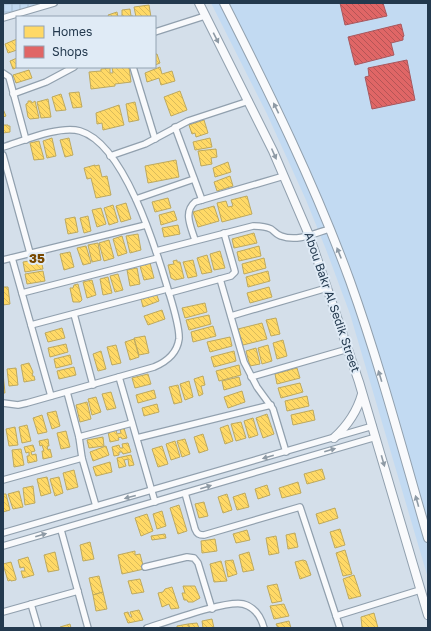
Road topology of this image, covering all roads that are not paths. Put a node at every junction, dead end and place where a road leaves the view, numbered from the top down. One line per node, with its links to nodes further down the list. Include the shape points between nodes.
1 (54, 3): 5 (street)
2 (199, 3): 4 (main road, Abou Bakr Al Sedik Street)
3 (224, 3): 23 (main road, Abou Bakr Al Sedik Street, one-way to 3, via 292,141)
4 (205, 16): 6 (street); 11 (main road, Abou Bakr Al Sedik Street, one-way to 11)
5 (3, 18)
6 (156, 32)
7 (72, 68): 10 (street, via 46,82)
8 (133, 68): 13 (street)
9 (3, 73): 10 (street, via 8,76)
10 (13, 94): 14 (street)
11 (249, 100): 12 (street); 18 (main road, Abou Bakr Al Sedik Street, one-way to 18)
12 (175, 128): 13 (street); 19 (street)
13 (155, 139): 17 (street)
14 (26, 140): 15 (street); 17 (street, via 62,130 80,131 95,139)
15 (3, 147)
16 (3, 155): 28 (street)
17 (110, 156): 20 (street)
18 (284, 176): 21 (street); 25 (main road, Abou Bakr Al Sedik Street)
19 (194, 179): 20 (street); 21 (street)
20 (136, 199): 22 (street)
21 (202, 200): 26 (street, via 190,206 188,212)
22 (146, 225): 27 (street); 28 (street)
23 (329, 229): 25 (street); 65 (main road, Abou Bakr Al Sedik Street, one-way to 23, via 365,326)
24 (224, 233): 25 (street, via 262,226 289,239); 26 (street); 32 (street, via 235,272)
25 (309, 235): 33 (main road, Abou Bakr Al Sedik Street)
26 (195, 240): 27 (street)
27 (156, 251): 30 (street)
28 (30, 253): 29 (street)
29 (12, 258): 31 (street); 35 (street)
30 (158, 258): 34 (street); 35 (street)
31 (3, 260)
32 (220, 279): 34 (street); 37 (street)
33 (327, 288): 37 (street); 39 (main road, Abou Bakr Al Sedik Street)
34 (168, 291): 36 (street); 40 (street, via 179,333 177,348 164,363)
35 (22, 293): 38 (street)
36 (74, 314): 38 (street); 42 (street)
37 (231, 316): 41 (street)
38 (31, 325): 45 (street)
39 (348, 349): 41 (street); 44 (main road, Abou Bakr Al Sedik Street)
40 (119, 377): 42 (street); 48 (street)
41 (251, 377): 47 (street)
42 (93, 384): 43 (street)
43 (67, 392): 45 (street); 51 (street)
44 (362, 394): 49 (main road, Abou Bakr Al Sedik Street); 54 (main road, via 355,413)
45 (51, 396): 46 (street, via 18,405)
46 (3, 403)
47 (271, 405): 53 (street); 56 (street)
48 (132, 423): 51 (street); 53 (street)
49 (373, 426): 50 (street); 52 (main road, Abou Bakr Al Sedik Street)
50 (356, 431): 54 (street); 55 (street)
51 (79, 437): 57 (street)
52 (376, 437): 55 (street); 68 (main road, Abou Bakr Al Sedik Street, one-way to 68)
53 (137, 438): 59 (street)
54 (334, 438): 56 (street)
55 (360, 442): 60 (street, one-way to 55)
56 (286, 452): 59 (street, one-way to 59)
57 (82, 458): 58 (street); 62 (street)
58 (3, 480)
59 (152, 491): 61 (street); 62 (street, one-way to 62)
60 (185, 493): 61 (street); 74 (street, via 196,533 200,535 300,507)
61 (155, 502): 63 (street)
62 (96, 506): 64 (street)
63 (61, 530): 66 (street, one-way to 63); 69 (street)
64 (3, 533)
65 (428, 538)
66 (3, 546)
67 (145, 567): 71 (street, via 187,557 194,558 198,563)
68 (420, 590): 73 (main road, Abou Bakr Al Sedik Street); 74 (street)
69 (78, 591): 70 (street); 76 (street)
70 (31, 604): 72 (street); 75 (street)
71 (212, 609): 77 (street); 78 (street, via 242,604 257,612)
72 (3, 612)
73 (428, 615)
74 (336, 616): 79 (street)
75 (38, 628)
76 (88, 628)
77 (147, 628)
78 (264, 628)
79 (340, 628)

